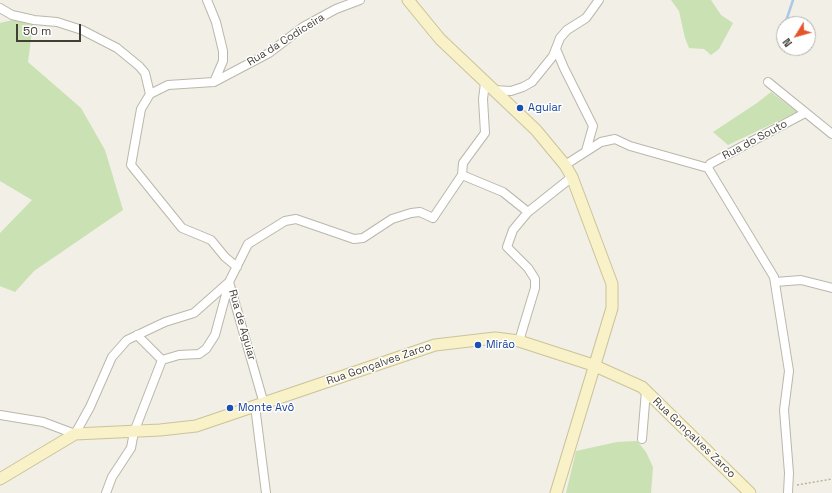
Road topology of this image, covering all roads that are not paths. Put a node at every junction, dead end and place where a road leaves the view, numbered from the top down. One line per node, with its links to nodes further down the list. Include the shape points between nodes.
1 (207, 0): 7 (street, via 224,51 223,61)
2 (360, 0): 7 (street, Rua da Codiceira, via 336,9 303,27 269,53)
3 (408, 0): 9 (street, via 440,39)
4 (599, 0): 6 (street, via 586,18 567,30 560,38)
5 (0, 8): 10 (street, via 12,15 57,22 82,30 118,48 145,73)
6 (556, 49): 9 (street, via 544,68 523,88 511,91); 13 (street, via 593,126)
7 (214, 82): 10 (street, via 168,85)
8 (768, 82): 11 (street)
9 (489, 87): 14 (street, via 540,134); 16 (street, Rua de Aguiar, via 483,98 484,133 463,163)
10 (150, 94): 19 (street, via 140,109 131,165 182,228 211,240 225,258)
11 (805, 113): 12 (street); 15 (street, Rua do Souto, via 710,164)
12 (832, 134)
13 (586, 151): 14 (street); 15 (street, via 601,142 615,139 630,146)
14 (565, 165): 17 (street)
15 (708, 168): 21 (street)
16 (462, 175): 18 (street, via 503,192); 19 (street, Rua de Aguiar, via 432,218 420,212 411,213 392,219 363,238 354,239 296,219 285,221 248,244)
17 (572, 177): 18 (street); 26 (street, via 612,284 612,308)
18 (528, 212): 24 (street, via 513,230 507,247 535,279 535,288)
19 (237, 267): 20 (street, Rua de Aguiar)
20 (230, 282): 23 (street, via 194,313 165,322); 25 (street, via 215,335 206,349 199,354 179,355); 28 (street, Rua de Aguiar)
21 (775, 282): 22 (street, via 801,280); 34 (street, via 789,371 784,410)
22 (832, 288)
23 (137, 335): 25 (street); 31 (street, via 127,340 112,358)
24 (519, 341): 26 (street, Rua Gonçalves Zarco); 28 (street, Rua Gonçalves Zarco, via 495,338 435,345)
25 (162, 360): 30 (street)
26 (593, 365): 27 (street, Rua Gonçalves Zarco); 37 (street)
27 (646, 391): 32 (street); 38 (street, Rua Gonçalves Zarco)
28 (260, 405): 30 (street, Rua Gonçalves Zarco, via 196,426); 36 (street, Rua de Aguiar)
29 (0, 415): 31 (street, via 43,422)
30 (134, 432): 31 (street, Rua Gonçalves Zarco); 35 (street, via 132,448 112,477)
31 (75, 434): 33 (street, Rua Gonçalves Zarco)
32 (642, 439)
33 (0, 479)
34 (788, 490)
35 (106, 493)
36 (266, 493)
37 (556, 493)
38 (750, 493)

